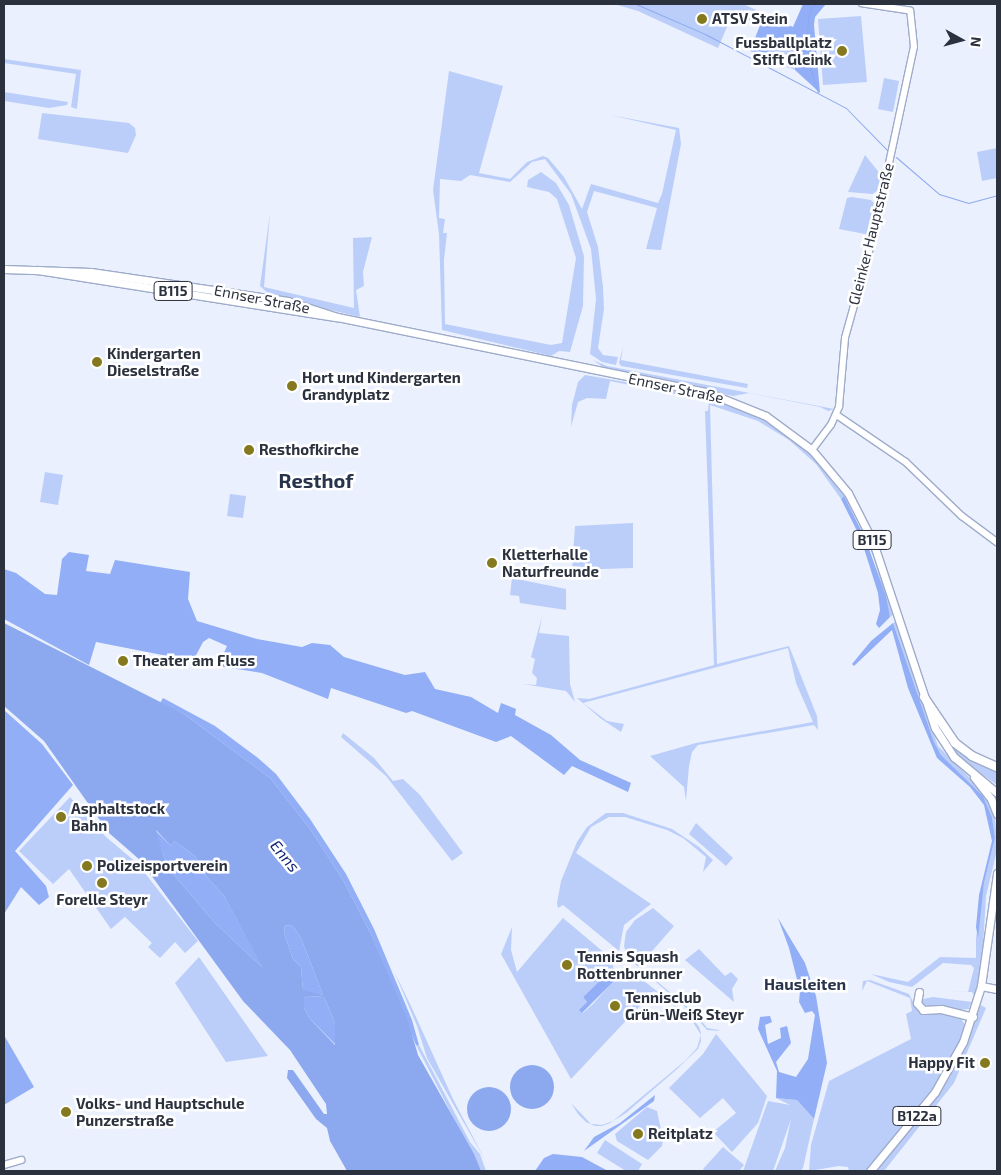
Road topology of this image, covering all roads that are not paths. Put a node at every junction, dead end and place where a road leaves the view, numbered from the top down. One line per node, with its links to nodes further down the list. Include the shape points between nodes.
1 (863, 4): 3 (street, Gleinker Hauptstraße, via 910,11 914,44 873,238 845,338)
2 (4, 269): 4 (main road, Ennser Straße / B115, via 91,272 241,293 305,305 337,317 723,397 766,416)
3 (837, 415): 4 (street, Gleinker Hauptstraße); 5 (street, via 906,462 962,516)
4 (812, 450): 6 (main road, Ennser Straße / B115, via 842,484 865,523)
5 (997, 542)
6 (924, 697): 7 (main road, Ennser Straße / B115, via 938,735); 8 (highway, via 955,742 972,756)
7 (962, 764): 9 (main road, Ennser Straße / B115); 12 (main road, via 986,792)
8 (997, 767)
9 (978, 776): 10 (main road, Ennser Straße / B115); 11 (main road, Ennser Straße / B115)
10 (997, 787)
11 (997, 793)
12 (997, 814)
13 (997, 866): 15 (main road)
14 (997, 873): 15 (main road, B122a)
15 (995, 881): 16 (main road, B122a)
16 (981, 986): 17 (main road); 19 (main road, B122a)
17 (997, 989)
18 (919, 992): 19 (main road, via 917,1003 923,1010 941,1009)
19 (973, 1017): 22 (main road, B122a, via 939,1087)
20 (21, 1160): 21 (street)
21 (4, 1165)
22 (870, 1171)

